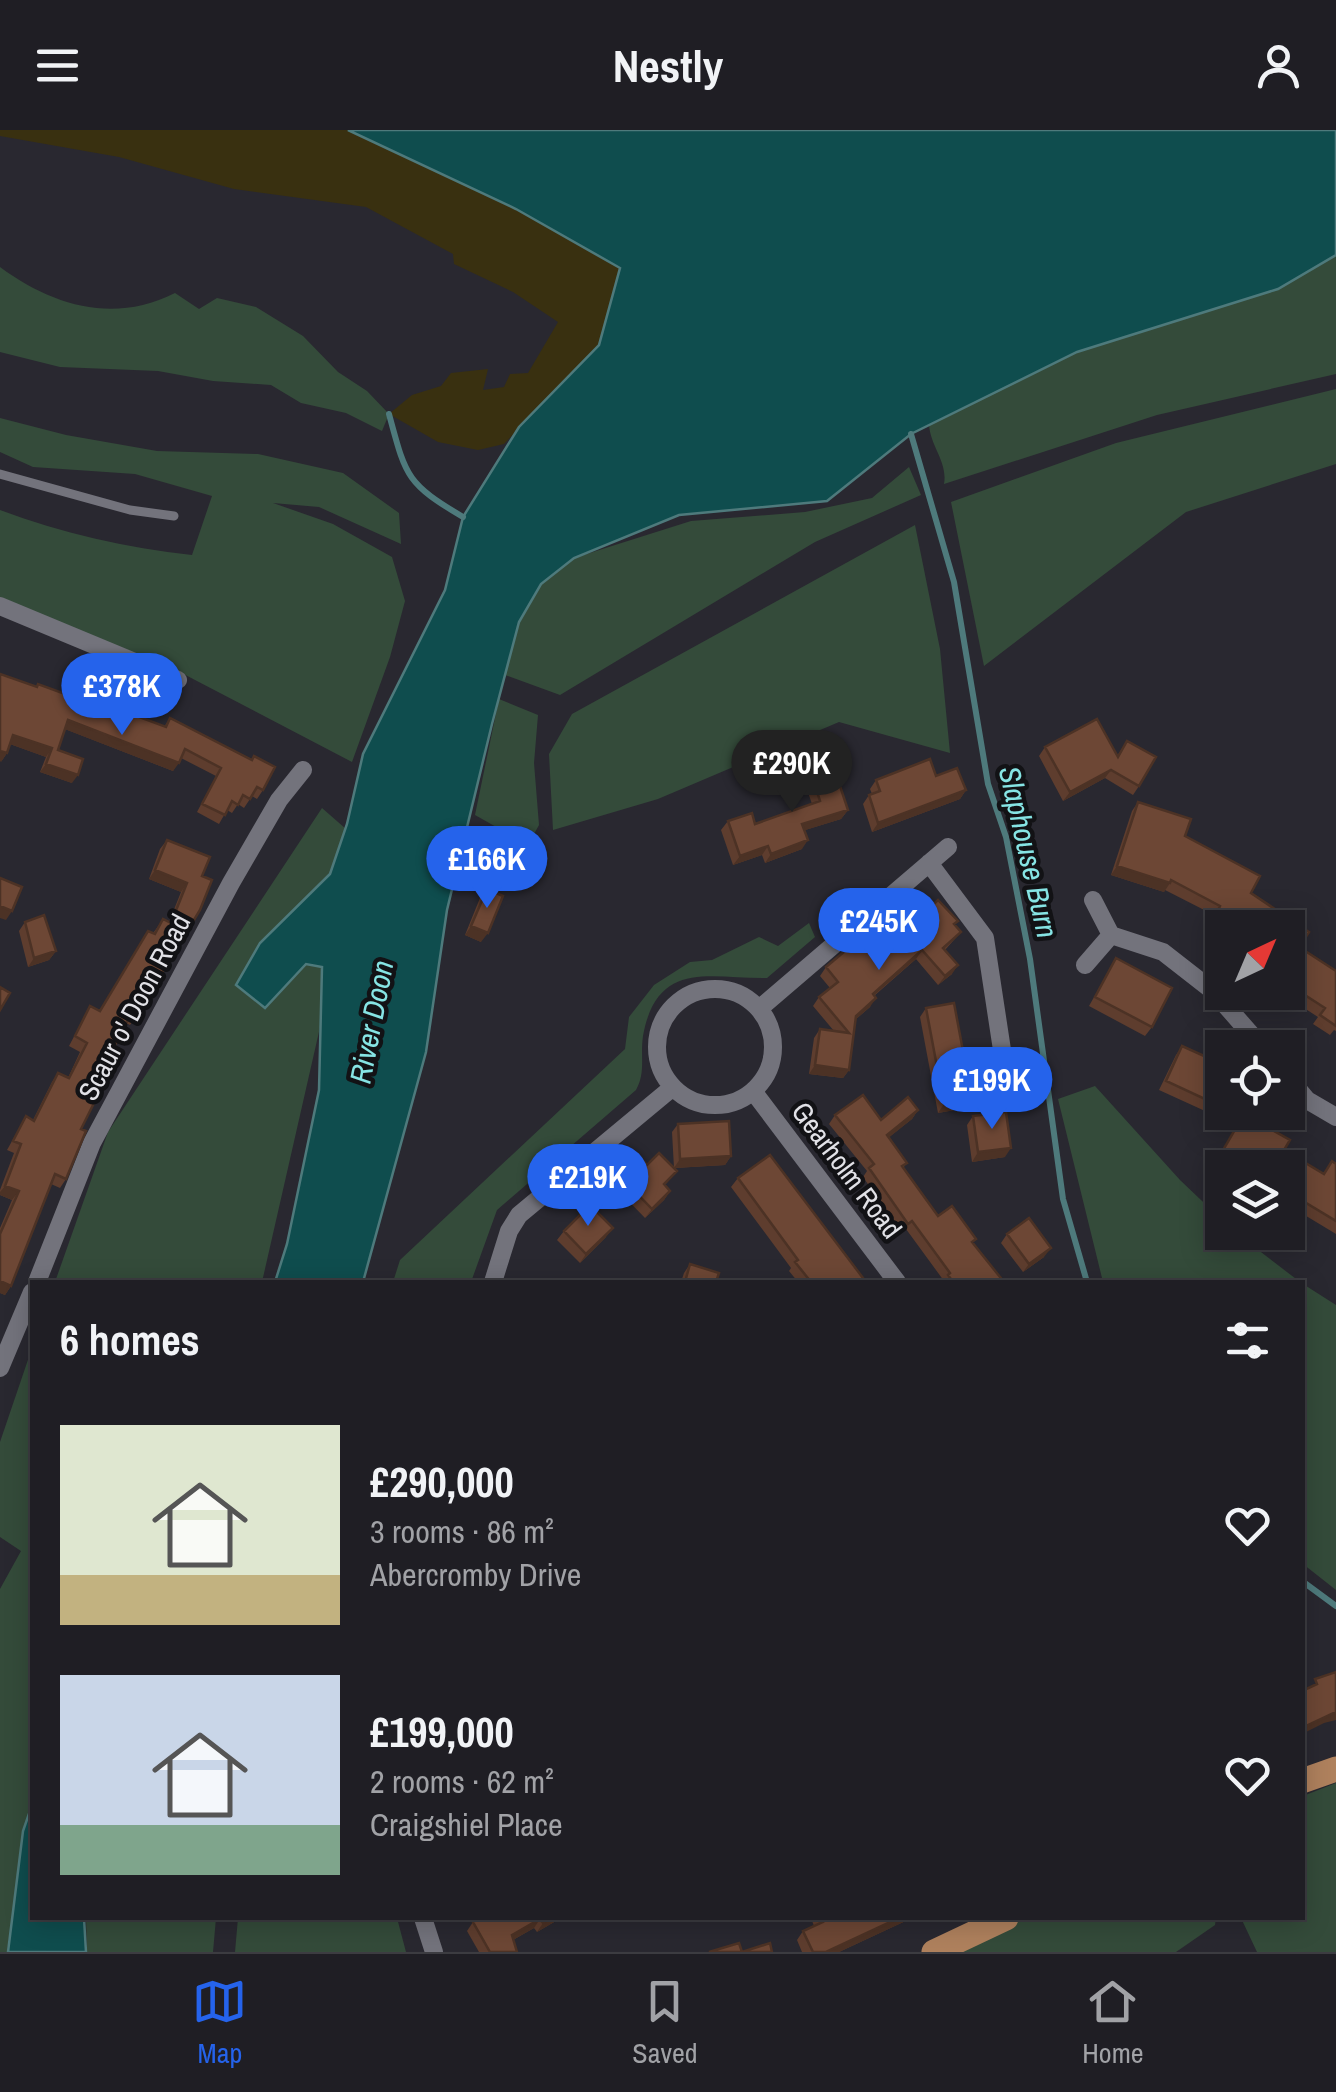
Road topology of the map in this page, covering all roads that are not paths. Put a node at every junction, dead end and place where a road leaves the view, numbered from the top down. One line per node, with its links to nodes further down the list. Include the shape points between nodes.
1 (0, 474): 2 (lane)
2 (174, 516)
3 (0, 606): 4 (street)
4 (178, 680)
5 (303, 770): 18 (street, Scaur o' Doon Road, via 279,800 92,1142)
6 (948, 847): 7 (street)
7 (928, 863): 11 (street); 15 (street, via 986,938)
8 (1092, 900): 9 (street)
9 (1110, 934): 10 (street); 12 (street, via 1163,952 1214,991)
10 (1085, 965)
11 (760, 1009): 13 (street, via 731,990 682,998 657,1040 657,1058); 14 (street, via 773,1051)
12 (1248, 1030)
13 (673, 1087): 14 (street, via 712,1105); 19 (street, via 518,1215)
14 (753, 1091): 20 (street, Gearholm Road)
15 (1010, 1096)
16 (1305, 1097): 17 (street)
17 (1336, 1118)
18 (38, 1280)
19 (494, 1280)
20 (895, 1280)
21 (30, 1297): 22 (street)
22 (0, 1368)
23 (1336, 1769): 24 (main road)
24 (1305, 1780)
25 (423, 1920): 27 (street)
26 (1002, 1920): 28 (main road)
27 (434, 1952)
28 (934, 1952)

